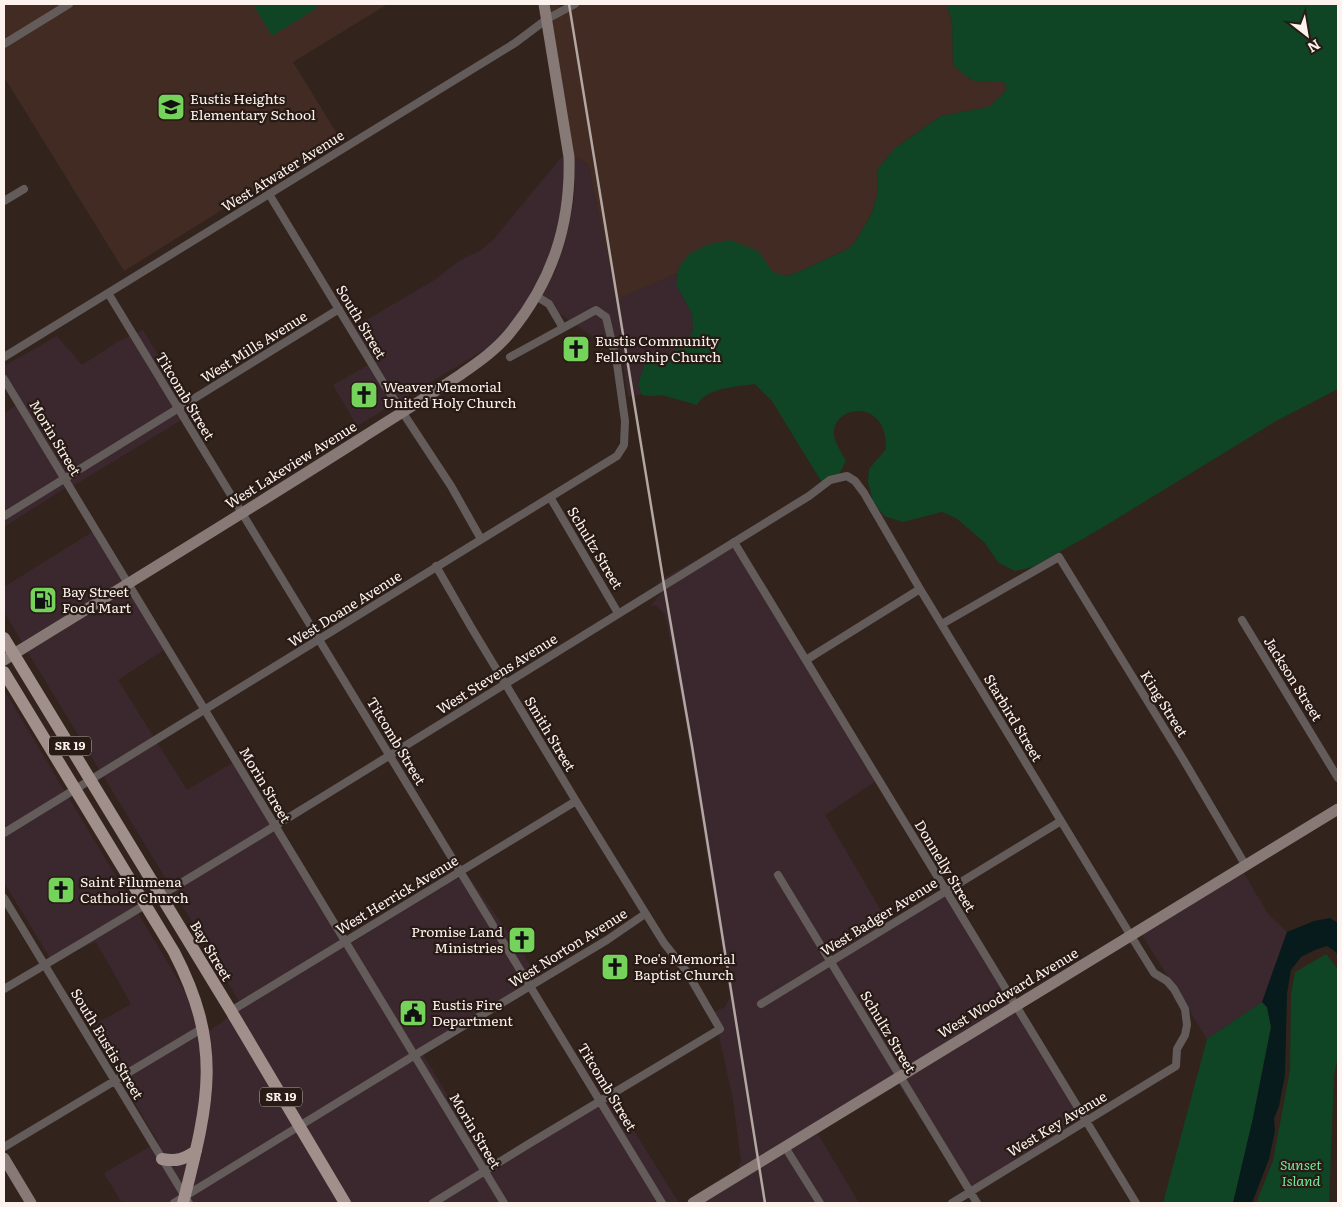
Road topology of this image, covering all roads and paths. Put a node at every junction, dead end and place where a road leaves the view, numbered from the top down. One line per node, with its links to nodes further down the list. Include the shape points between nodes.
1 (69, 4): 5 (street)
2 (544, 4): 4 (street, West Lakeview Avenue)
3 (575, 4): 4 (street, West Atwater Avenue)
4 (547, 19): 7 (street, West Atwater Avenue, via 515,43); 10 (street, West Lakeview Avenue, via 570,180 564,228 551,267)
5 (4, 44)
6 (24, 189): 8 (street)
7 (269, 194): 9 (street, West Atwater Avenue); 11 (street, South Street)
8 (4, 201)
9 (108, 293): 13 (street, West Atwater Avenue); 16 (street, Titcomb Street)
10 (536, 296): 12 (street, via 549,304); 17 (street, West Lakeview Avenue, via 508,336 482,359)
11 (339, 309): 16 (street, West Mills Avenue); 17 (street, South Street)
12 (563, 328): 14 (street); 20 (street, West Doane Avenue, via 596,310 606,317 625,421 624,445 617,456)
13 (4, 357)
14 (510, 357)
15 (4, 379): 19 (street, Morin Street)
16 (179, 409): 19 (street, West Mills Avenue); 21 (street, Titcomb Street)
17 (402, 413): 21 (street, West Lakeview Avenue); 23 (street, South Street, via 432,455)
18 (847, 476): 24 (street, West Stevens Avenue, via 830,480); 27 (street, Starbird Street, via 864,493)
19 (65, 478): 22 (street, West Mills Avenue); 26 (street, Morin Street)
20 (550, 497): 23 (street, West Doane Avenue); 28 (street, Schultz Street)
21 (242, 513): 26 (street, West Lakeview Avenue); 32 (street, Titcomb Street)
22 (4, 516)
23 (481, 539): 25 (street, West Doane Avenue)
24 (734, 542): 28 (street, West Stevens Avenue); 34 (street, Donnelly Street)
25 (436, 566): 32 (street, West Doane Avenue); 36 (street, Smith Street)
26 (128, 584): 33 (street, West Lakeview Avenue); 37 (street, Morin Street)
27 (920, 589): 30 (street, Starbird Street); 34 (street)
28 (618, 612): 36 (street, West Stevens Avenue)
29 (1242, 620): 39 (street, Jackson Street)
30 (942, 624): 44 (street, Starbird Street); 47 (street, King Street, via 1058,557)
31 (4, 638): 33 (main road, Bay Street / SR 19)
32 (319, 640): 37 (street, West Doane Avenue); 38 (street, Titcomb Street)
33 (8, 657): 40 (main road, Bay Street / SR 19)
34 (806, 660): 50 (street, Donnelly Street)
35 (4, 672): 41 (main road, SR 19)
36 (505, 684): 38 (street, West Stevens Avenue); 42 (street, Smith Street)
37 (204, 710): 40 (street, West Doane Avenue); 45 (street, Morin Street)
38 (390, 754): 45 (street, West Stevens Avenue); 48 (street, Titcomb Street)
39 (1338, 778)
40 (90, 780): 41 (street, West Doane Avenue); 51 (main road, Bay Street / SR 19)
41 (75, 790): 46 (street, West Doane Avenue); 53 (main road, SR 19)
42 (576, 802): 48 (street, West Herrick Avenue); 54 (street, Smith Street)
43 (1338, 810): 47 (street, West Woodward Avenue)
44 (1061, 821): 50 (street, West Badger Avenue); 55 (street, Starbird Street)
45 (274, 825): 51 (street, West Stevens Avenue); 56 (street, Morin Street)
46 (4, 833)
47 (1246, 866): 55 (street, West Woodward Avenue)
48 (460, 872): 56 (street, West Herrick Avenue); 59 (street, Titcomb Street)
49 (778, 875): 57 (street, Schultz Street)
50 (945, 890): 57 (street, West Badger Avenue); 62 (street, Donnelly Street)
51 (160, 896): 53 (street, West Stevens Avenue); 63 (main road, Bay Street / SR 19)
52 (4, 898): 58 (street, South Eustis Street)
53 (145, 905): 58 (street, West Stevens Avenue); 64 (main road, SR 19, via 174,952 196,1000)
54 (645, 914): 59 (street, West Norton Avenue); 69 (street, Smith Street, via 687,972 720,1029)
55 (1131, 936): 62 (street, West Woodward Avenue); 66 (street, Starbird Street, via 1154,973 1174,989 1187,1017 1185,1035 1177,1049)
56 (345, 941): 63 (street, West Herrick Avenue); 65 (street, Morin Street)
57 (830, 962): 61 (street, West Badger Avenue); 67 (street, Schultz Street)
58 (44, 966): 60 (street, West Stevens Avenue); 68 (street, South Eustis Street)
59 (530, 986): 65 (street, West Norton Avenue); 69 (street, Titcomb Street)
60 (4, 989)
61 (762, 1004)
62 (1015, 1006): 67 (street, West Woodward Avenue); 70 (street, Donnelly Street)
63 (231, 1011): 71 (main road, Bay Street / SR 19)
64 (203, 1028): 68 (street); 74 (main road, SR 19, via 208,1077 205,1113)
65 (415, 1055): 71 (street, West Norton Avenue); 77 (street, Morin Street)
66 (1176, 1066): 70 (street, West Key Avenue)
67 (900, 1077): 73 (street, West Woodward Avenue); 78 (street, Schultz Street)
68 (114, 1081): 72 (street); 76 (street, South Eustis Street)
69 (601, 1101): 77 (street); 85 (street, Titcomb Street)
70 (1086, 1122): 78 (street, West Key Avenue); 90 (street, Donnelly Street)
71 (299, 1127): 79 (street, West Norton Avenue); 82 (main road, Bay Street / SR 19)
72 (4, 1147)
73 (785, 1147): 86 (street, West Woodward Avenue); 87 (street)
74 (196, 1151): 76 (main road, via 184,1159); 79 (main road, SR 19)
75 (4, 1158): 80 (street)
76 (162, 1159): 79 (street, South Eustis Street)
77 (484, 1171): 83 (street); 84 (street, Morin Street)
78 (970, 1192): 88 (street, West Key Avenue); 89 (street, Schultz Street)
79 (186, 1201): 81 (street, West Norton Avenue)
80 (32, 1203)
81 (174, 1203)
82 (345, 1203)
83 (433, 1203)
84 (504, 1203)
85 (662, 1203)
86 (693, 1203)
87 (820, 1203)
88 (952, 1203)
89 (977, 1203)
90 (1136, 1203)

